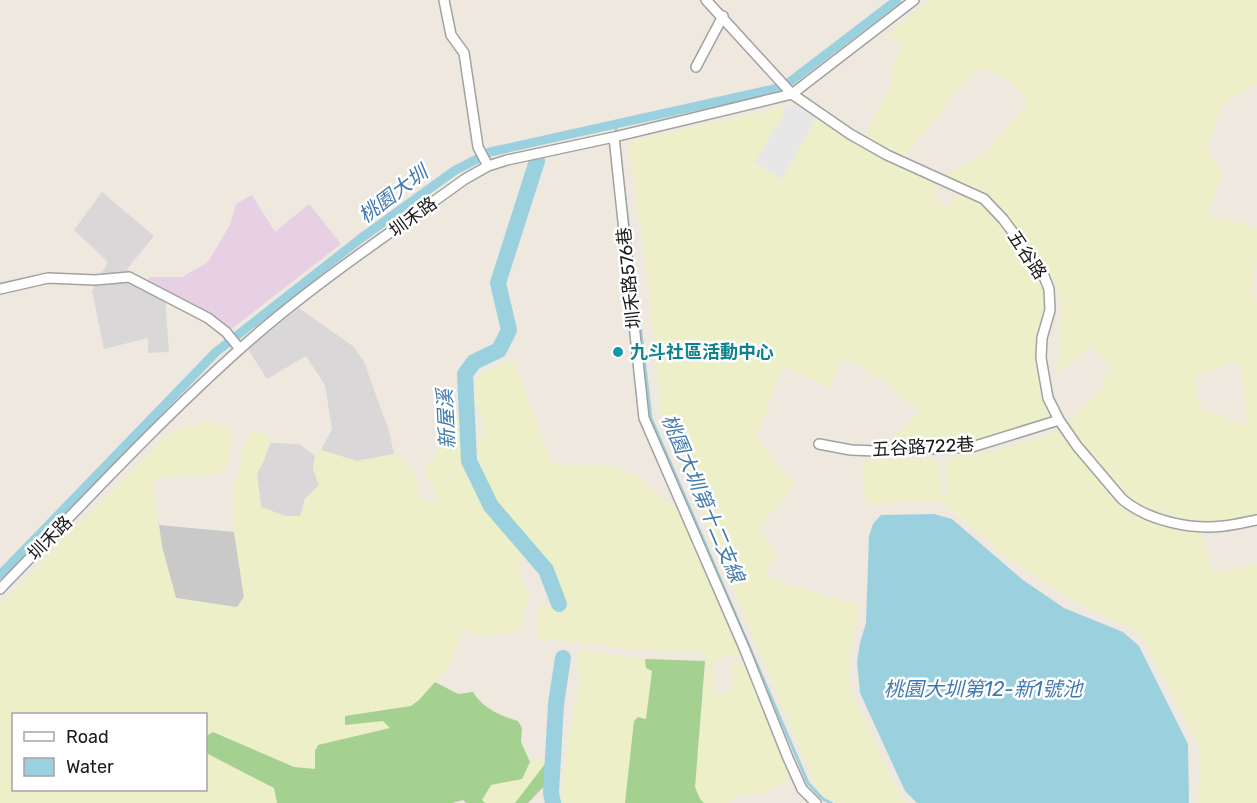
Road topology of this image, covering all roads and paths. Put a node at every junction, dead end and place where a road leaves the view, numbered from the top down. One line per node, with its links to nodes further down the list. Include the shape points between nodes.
1 (444, 0): 8 (street, via 451,35 464,53 479,151)
2 (706, 0): 4 (street, 五谷路)
3 (915, 0): 6 (street, 圳禾路)
4 (723, 16): 5 (street); 6 (street, 五谷路)
5 (696, 67)
6 (789, 90): 7 (street, 圳禾路); 11 (street, 五谷路, via 887,155 984,199 1003,219 1042,271 1049,289 1050,310 1041,358 1048,398)
7 (614, 137): 8 (street, 圳禾路); 15 (street, 圳禾路576巷, via 645,418 788,758 802,789)
8 (486, 164): 10 (street, 圳禾路)
9 (0, 289): 10 (street, via 48,278 129,277 208,318)
10 (238, 347): 14 (street, 圳禾路)
11 (1059, 420): 12 (street, 五谷路722巷, via 972,447 877,451); 13 (street, 五谷路, via 1129,505 1174,523 1223,526)
12 (819, 444)
13 (1257, 520)
14 (0, 589)
15 (816, 803)

